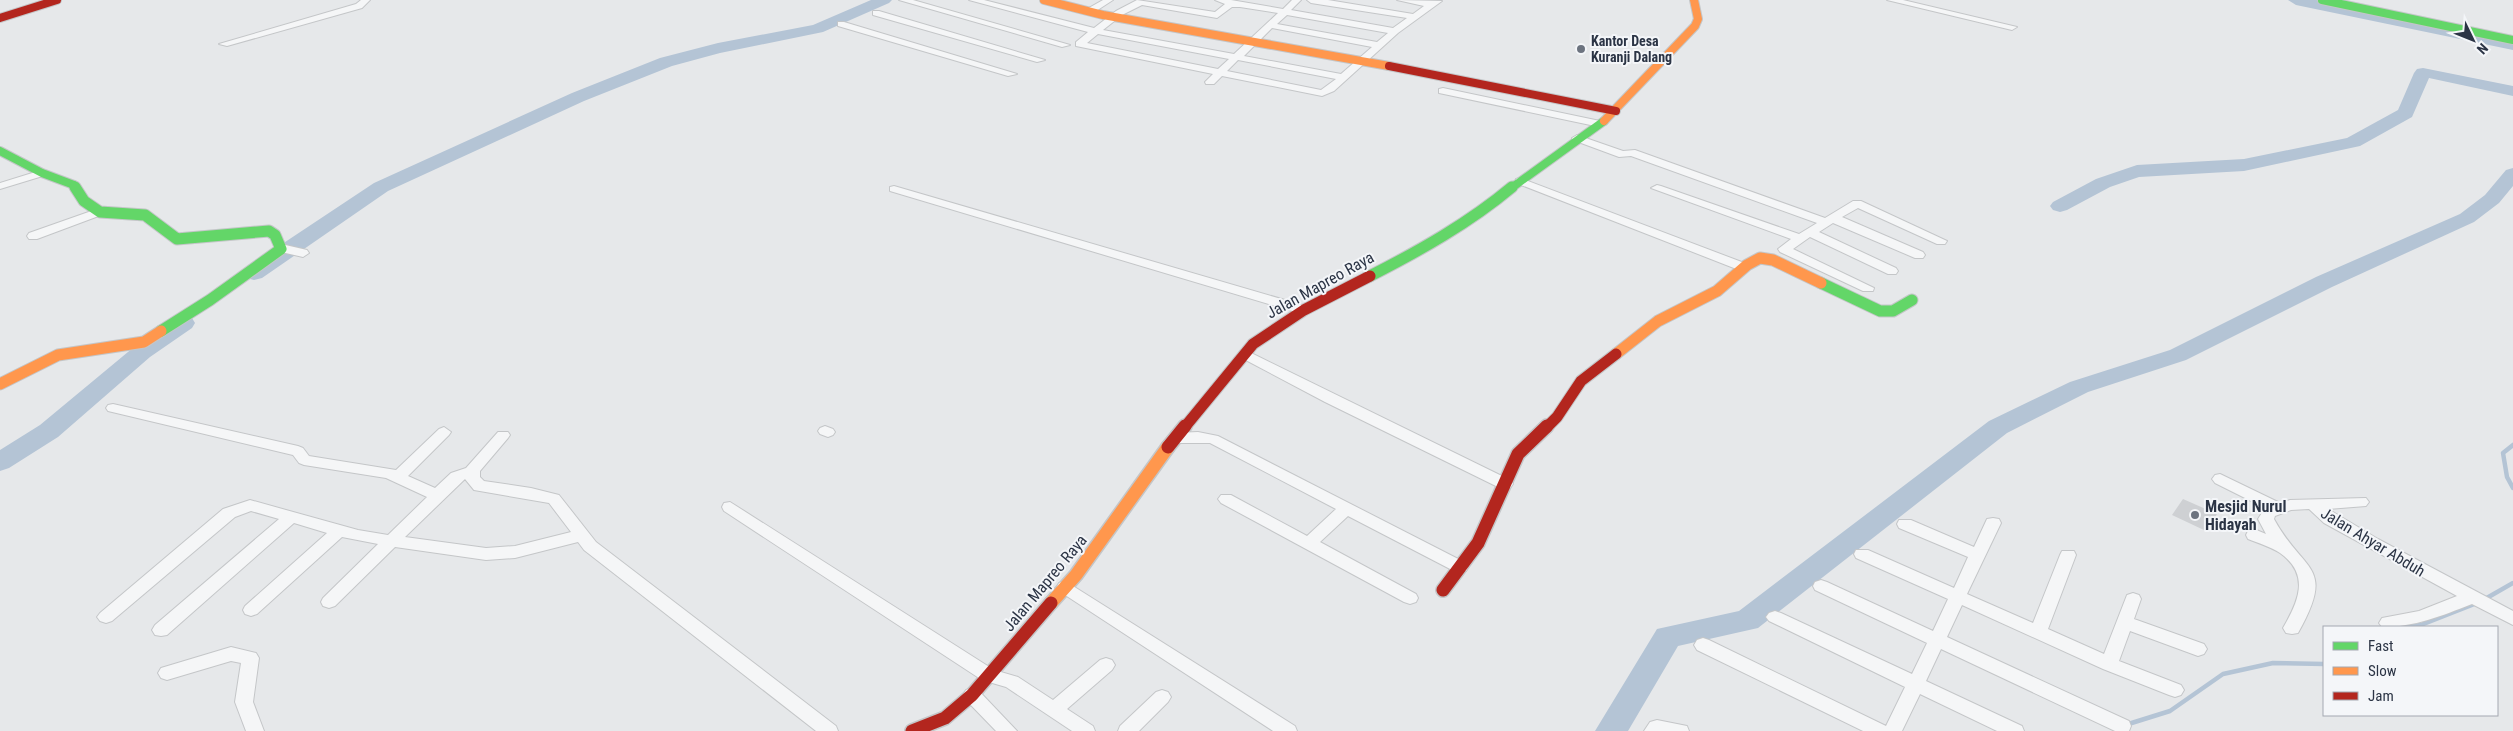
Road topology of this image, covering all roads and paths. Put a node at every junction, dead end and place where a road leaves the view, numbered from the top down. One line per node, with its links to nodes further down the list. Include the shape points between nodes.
1 (57, 0): 23 (street)
2 (366, 0): 35 (street, via 359,6)
3 (903, 0): 26 (street)
4 (973, 0): 19 (street)
5 (1022, 0): 19 (street)
6 (1044, 0): 16 (street)
7 (1109, 0): 20 (street)
8 (1219, 0): 18 (street)
9 (1297, 0): 21 (street)
10 (1310, 0): 25 (street)
11 (1401, 0): 17 (street)
12 (1694, 0): 47 (street, Jalan Mapreo Raya, via 1698,19 1695,26)
13 (1891, 0): 29 (street)
14 (2322, 0): 33 (street)
15 (1143, 1): 18 (street, via 1218,15); 24 (street)
16 (1062, 2): 20 (street)
17 (1435, 3): 25 (street)
18 (1236, 4): 21 (street)
19 (1006, 9): 26 (street); 30 (street)
20 (1090, 11): 24 (street)
21 (1285, 12): 28 (street); 31 (street)
22 (876, 13): 32 (street)
23 (2, 16)
24 (1116, 16): 30 (street); 34 (street)
25 (1416, 17): 31 (street)
26 (981, 22): 32 (street); 36 (street)
27 (841, 24): 38 (street)
28 (1270, 25): 34 (street); 37 (street)
29 (2012, 27)
30 (1096, 30): 39 (street); 42 (street, via 1078,44)
31 (1395, 31): 37 (street)
32 (955, 36): 38 (street); 40 (street)
33 (2513, 40)
34 (1254, 41): 39 (street); 41 (street)
35 (224, 44)
36 (1066, 45)
37 (1378, 45): 41 (street)
38 (929, 49): 43 (street)
39 (1238, 56): 42 (street); 44 (street)
40 (1040, 60)
41 (1362, 60): 44 (street); 47 (street)
42 (1220, 72): 44 (street, via 1322,93); 45 (street)
43 (1012, 74)
44 (1343, 77)
45 (1210, 82)
46 (1443, 92): 48 (street)
47 (1616, 111): 48 (street, Jalan Mapreo Raya)
48 (1600, 124): 49 (street, Jalan Mapreo Raya)
49 (1577, 138): 52 (street, Jalan Mapreo Raya); 57 (street, via 1623,155 1631,152)
50 (0, 151): 51 (street)
51 (42, 173): 53 (street); 56 (street, via 74,185 84,201)
52 (1520, 181): 64 (street); 68 (street, Jalan Mapreo Raya, via 1476,216 1436,240)
53 (3, 186)
54 (1657, 188): 58 (street)
55 (894, 190): 68 (street)
56 (100, 212): 59 (street); 61 (street, via 145,215 182,240 269,231)
57 (1830, 220): 58 (street); 60 (street, via 1857,203); 63 (street)
58 (1804, 235): 65 (street); 66 (street, via 1784,249)
59 (33, 236)
60 (1942, 240)
61 (283, 249): 62 (street); 70 (street, via 144,342 58,355)
62 (303, 253)
63 (1919, 256)
64 (1743, 267): 67 (street, via 1760,258 1773,260 1880,311 1893,311); 78 (street, via 1717,291 1658,321 1588,374 1551,424 1518,454)
65 (1892, 271)
66 (1868, 288)
67 (1912, 300)
68 (1304, 310): 69 (street, Jalan Mapreo Raya, via 1269,332)
69 (1245, 354): 74 (street, Jalan Mapreo Raya); 78 (street, via 1330,400)
70 (0, 384)
71 (113, 408): 76 (street, via 298,451 304,460)
72 (444, 432): 76 (street)
73 (503, 435): 75 (street)
74 (1176, 438): 84 (street, via 1198,436 1213,439); 100 (street, Jalan Mapreo Raya)
75 (472, 471): 79 (street, via 456,477); 90 (street, via 472,478 480,486 554,499)
76 (398, 477): 79 (street)
77 (2220, 479): 85 (street)
78 (1505, 484): 98 (street, via 1478,543)
79 (437, 495): 92 (street)
80 (1226, 499): 93 (street)
81 (2361, 502): 82 (street)
82 (2314, 506): 85 (street, Jalan Ahyar Abduh); 103 (street, Jalan Ahyar Abduh, via 2388,552)
83 (730, 507): 122 (street)
84 (1347, 508): 93 (street); 98 (street)
85 (2278, 508): 94 (street, via 2269,512 2266,519)
86 (292, 516): 89 (street); 108 (street, via 250,505 229,512); 114 (street)
87 (1993, 523): 96 (street)
88 (1905, 524): 96 (street)
89 (340, 530): 92 (street, via 358,536); 107 (street)
90 (582, 535): 92 (street, via 515,552 486,554); 131 (street, via 590,546)
91 (2254, 535): 94 (street)
92 (392, 539): 106 (street)
93 (1308, 544): 104 (street)
94 (2289, 550): 113 (street, via 2306,574 2309,588)
95 (1862, 554): 102 (street)
96 (1978, 555): 102 (street)
97 (2068, 555): 115 (street)
98 (1460, 567): 101 (street)
99 (1821, 586): 116 (street)
100 (1065, 587): 122 (street, Jalan Mapreo Raya); 135 (street)
101 (1443, 590)
102 (1958, 597): 115 (street); 116 (street)
103 (2473, 597): 110 (street, Jalan Ahyar Abduh); 112 (street, via 2422,617)
104 (1410, 598)
105 (2133, 599): 111 (street)
106 (329, 602)
107 (251, 610)
108 (106, 617)
109 (1775, 617): 123 (street)
110 (2513, 619)
111 (2124, 622): 118 (street); 119 (street)
112 (2388, 623)
113 (2292, 628)
114 (161, 630)
115 (2038, 632): 119 (street)
116 (1937, 639): 123 (street); 128 (street)
117 (1703, 646): 138 (street)
118 (2198, 649)
119 (2109, 664): 124 (street)
120 (1106, 665): 127 (street)
121 (167, 673): 130 (street, via 231,654 250,658 244,702)
122 (988, 674): 125 (street, Jalan Mapreo Raya); 127 (street, via 1012,682)
123 (1916, 684): 139 (street); 140 (street)
124 (2175, 690)
125 (972, 695): 129 (street); 132 (street, Jalan Mapreo Raya, via 945,718)
126 (1162, 697): 134 (street)
127 (1054, 710): 133 (street)
128 (2122, 726)
129 (1000, 728)
130 (255, 731)
131 (829, 731)
132 (912, 731)
133 (1086, 731)
134 (1127, 731)
135 (1288, 731)
136 (1653, 731): 137 (street, via 1657,727)
137 (1680, 731)
138 (1880, 731)
139 (1893, 731)
140 (2014, 731)

